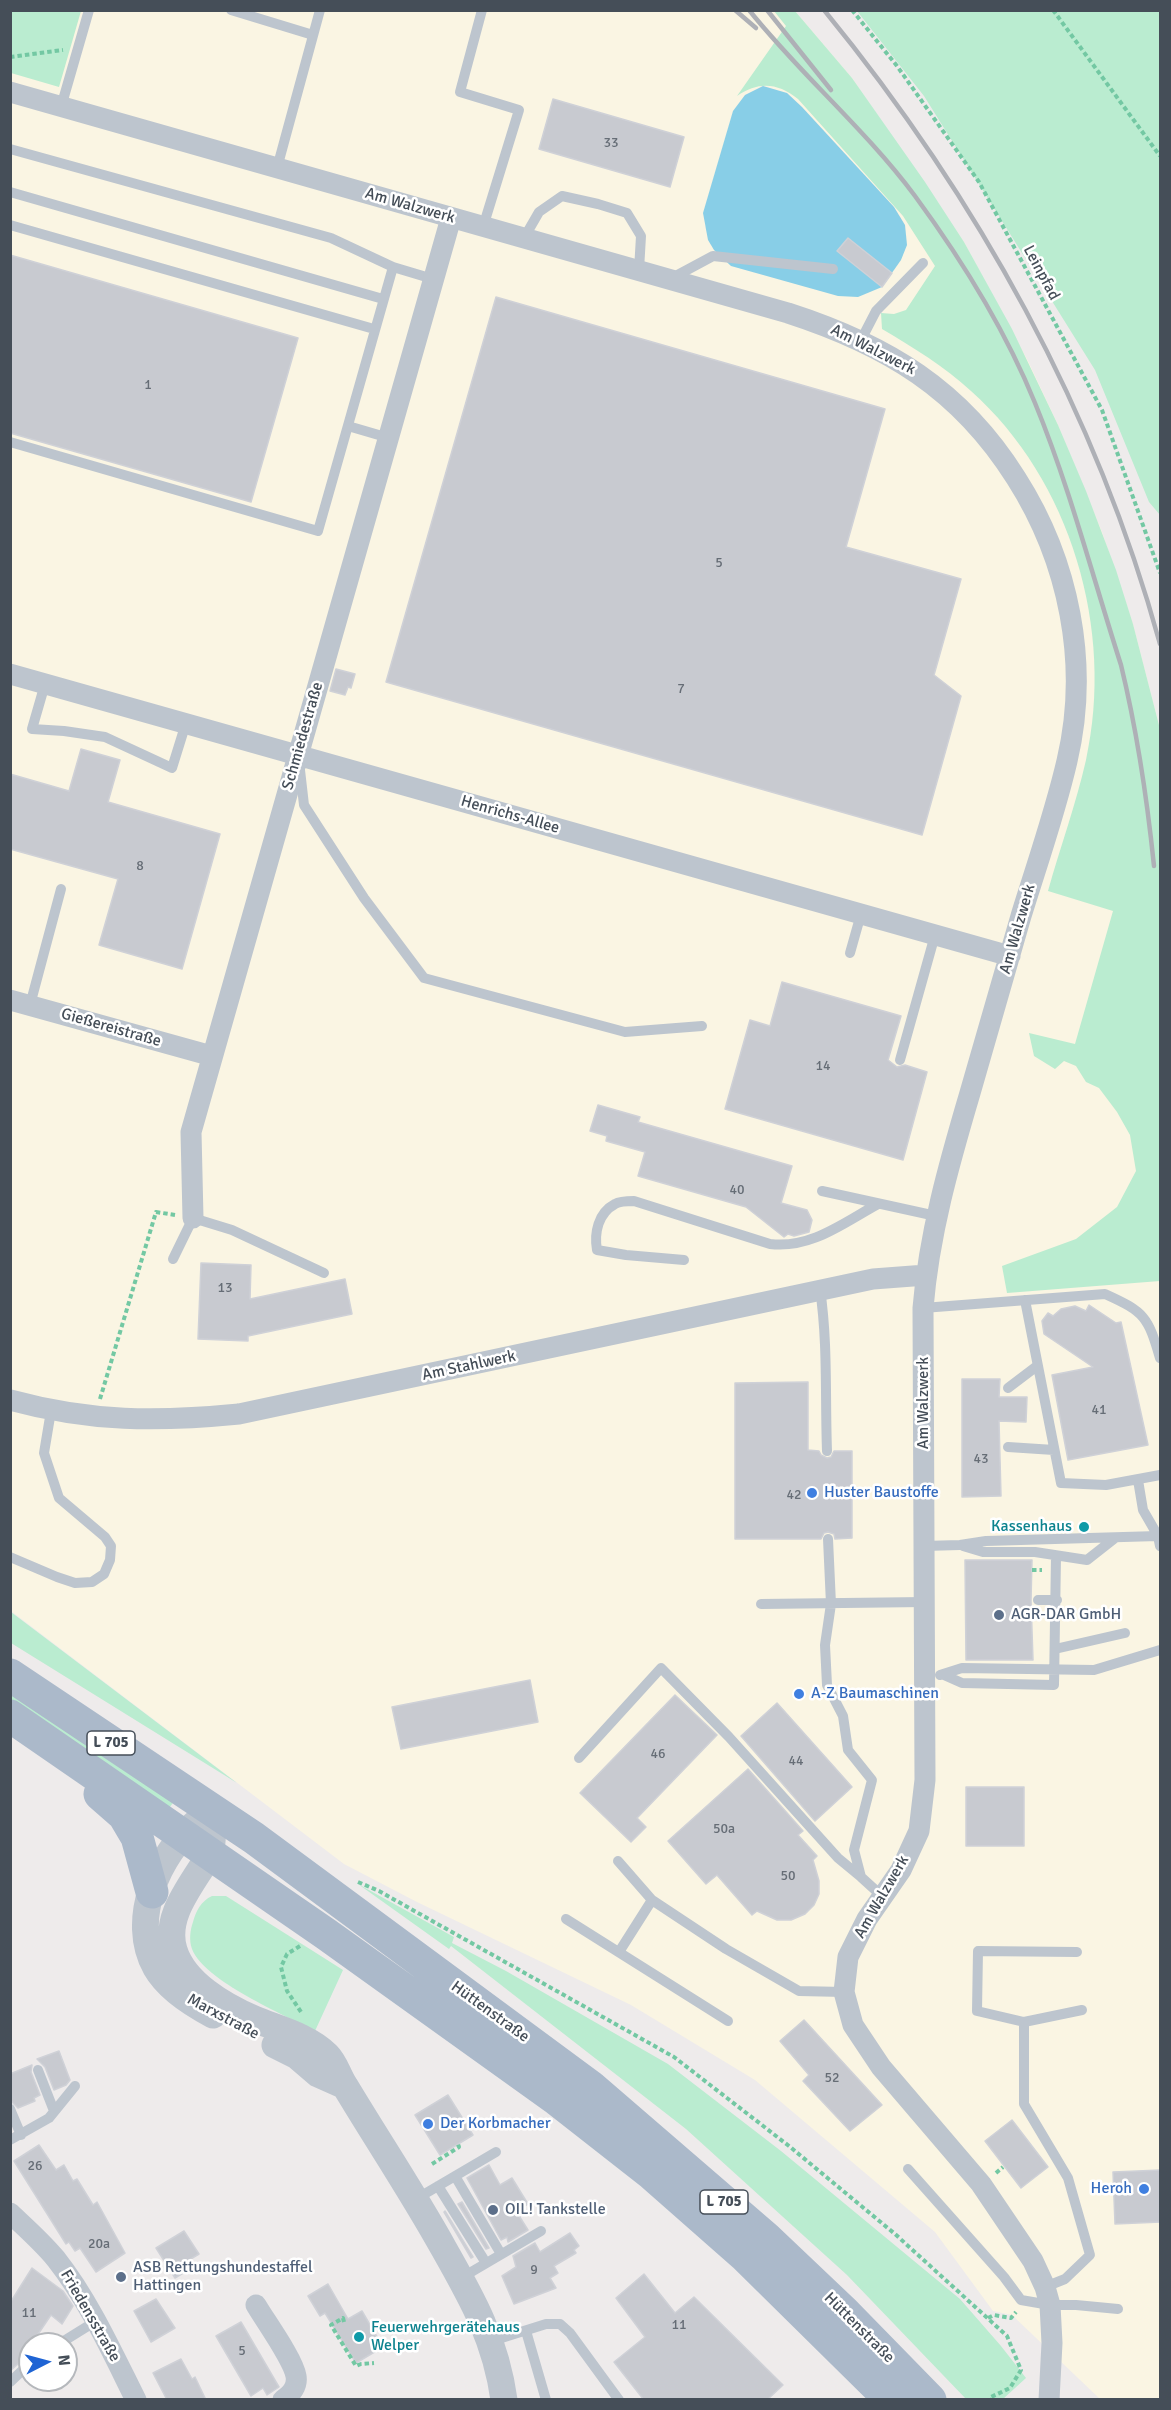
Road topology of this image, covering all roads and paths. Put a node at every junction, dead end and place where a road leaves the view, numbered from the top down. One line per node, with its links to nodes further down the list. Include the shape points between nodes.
1 (90, 10): 11 (lane)
2 (231, 10): 7 (lane)
3 (320, 10): 7 (lane)
4 (482, 10): 18 (lane, via 460,92 519,110)
5 (852, 10): 32 (path, Leinpfad, via 979,182 1102,410)
6 (1053, 10): 13 (path)
7 (313, 35): 14 (lane)
8 (70, 48): 9 (path)
9 (10, 57)
10 (10, 92): 11 (street, Am Walzwerk)
11 (61, 107): 14 (street, Am Walzwerk)
12 (10, 150): 21 (lane, via 331,238)
13 (1161, 156)
14 (277, 168): 16 (street, Am Walzwerk)
15 (10, 192): 26 (lane)
16 (452, 218): 18 (street, Am Walzwerk); 24 (street, Schmiedestraße)
17 (10, 225): 28 (lane)
18 (483, 227): 19 (street, Am Walzwerk)
19 (524, 238): 23 (street, Am Walzwerk); 23 (lane, via 539,212 562,196 598,204 627,213 641,236)
20 (923, 263): 27 (lane, via 876,311)
21 (393, 267): 24 (lane); 26 (lane)
22 (832, 269): 25 (lane, via 713,256)
23 (639, 270): 25 (street, Am Walzwerk)
24 (433, 279): 30 (street, Schmiedestraße)
25 (669, 280): 27 (street, Am Walzwerk, via 825,325)
26 (383, 299): 28 (lane)
27 (871, 328): 41 (street, Am Walzwerk, via 960,407 999,450 1031,502 1055,554 1066,591 1075,644 1076,690 1068,760)
28 (374, 329): 29 (lane)
29 (348, 426): 30 (lane); 31 (lane, via 318,531)
30 (389, 438): 36 (street, Schmiedestraße)
31 (10, 442)
32 (1161, 573)
33 (10, 674): 34 (street, Henrichs-Allee)
34 (45, 684): 35 (street, Henrichs-Allee); 35 (lane, via 32,729 105,737 172,768)
35 (186, 723): 36 (street, Henrichs-Allee)
36 (298, 755): 38 (street, Henrichs-Allee); 43 (lane, via 304,805 364,898 424,978 625,1032); 44 (street, Schmiedestraße)
37 (61, 889): 42 (lane)
38 (861, 914): 39 (street, Henrichs-Allee); 40 (lane)
39 (935, 935): 41 (street, Henrichs-Allee); 45 (lane)
40 (850, 953)
41 (1010, 956): 48 (street, Am Walzwerk)
42 (20, 1003): 44 (street, Gießereistraße)
43 (702, 1026)
44 (212, 1056): 49 (street, Schmiedestraße, via 191,1132)
45 (900, 1060)
46 (822, 1191): 47 (lane)
47 (878, 1204): 48 (lane); 51 (lane, via 814,1239 786,1246 634,1201 616,1203 602,1215 595,1236 597,1250)
48 (936, 1216): 53 (street, Am Walzwerk)
49 (193, 1218): 50 (lane); 52 (lane, via 232,1230); 62 (path, via 156,1212)
50 (173, 1259)
51 (684, 1260)
52 (324, 1273)
53 (926, 1275): 54 (street, Am Stahlwerk, via 873,1278); 56 (street, Am Walzwerk)
54 (820, 1289): 62 (street, Am Stahlwerk, via 239,1414 182,1420); 65 (lane, via 825,1319)
55 (1025, 1300): 56 (lane); 57 (lane, via 1105,1294 1130,1305 1150,1324); 58 (lane)
56 (923, 1308): 72 (street, Am Walzwerk)
57 (1161, 1358)
58 (1037, 1366): 59 (lane); 64 (lane)
59 (1008, 1388)
60 (10, 1400): 61 (street, Am Stahlwerk)
61 (51, 1411): 62 (street, Am Stahlwerk); 74 (lane, via 44,1453 59,1498 105,1536 111,1546 110,1560 104,1574 92,1582 75,1583)
62 (95, 1418)
63 (1008, 1447): 64 (lane)
64 (1054, 1450): 67 (lane, via 1061,1483 1106,1485)
65 (827, 1451)
66 (1161, 1476): 67 (lane)
67 (1138, 1480): 70 (lane, via 1143,1509)
68 (1115, 1538): 70 (lane); 71 (lane); 73 (lane, via 1087,1560)
69 (828, 1539): 79 (lane)
70 (1159, 1541)
71 (960, 1545): 72 (lane); 73 (lane, via 983,1552)
72 (924, 1546): 77 (street, Am Walzwerk)
73 (1056, 1556): 76 (lane)
74 (10, 1557)
75 (1038, 1600): 76 (lane)
76 (1057, 1600): 81 (lane)
77 (925, 1602): 79 (lane); 85 (street, Am Walzwerk)
78 (761, 1604): 79 (lane)
79 (831, 1604): 92 (lane, via 825,1645 827,1684 843,1716 848,1750 872,1780 855,1850)
80 (1125, 1633): 81 (lane)
81 (1055, 1649): 83 (lane)
82 (1161, 1650): 83 (lane, via 1094,1670)
83 (1055, 1670): 85 (lane, via 962,1668); 85 (lane, via 1054,1685 962,1683)
84 (10, 1675): 88 (main road, Hüttenstraße / L 705)
85 (934, 1675): 95 (street, Am Walzwerk, via 919,1831)
86 (18, 1722): 89 (main road, Hüttenstraße / L 705); 94 (main road, L 705, via 124,1815 137,1837)
87 (579, 1758): 92 (lane, via 661,1668 838,1858)
88 (212, 1810): 89 (street, Marxstraße); 90 (street, Marxstraße); 134 (main road, Hüttenstraße / L 705, via 591,2087 766,2238)
89 (183, 1834): 90 (main road, Hüttenstraße / L 705); 94 (street, Marxstraße, via 153,1883)
90 (210, 1853): 98 (main road, Hüttenstraße / L 705); 108 (street, Marxstraße, via 172,1924 173,1948 179,1962 200,1987 227,2004 291,2032 326,2054)
91 (618, 1862): 96 (lane)
92 (861, 1877): 95 (lane)
93 (351, 1878): 127 (path, via 674,2057 895,2234)
94 (152, 1892): 108 (street, Marxstraße, via 146,1920 147,1943 156,1966 171,1986 195,2006 297,2056 318,2074)
95 (883, 1897): 101 (street, Am Walzwerk, via 848,1957)
96 (652, 1900): 99 (lane); 101 (lane, via 799,1991)
97 (566, 1919): 99 (lane)
98 (326, 1934): 103 (path, via 287,1954 281,1967 287,1990); 134 (main road, Hüttenstraße / L 705, via 555,2098 652,2174)
99 (619, 1952): 104 (lane)
100 (1077, 1952): 105 (lane, via 978,1951 977,2011)
101 (844, 1992): 123 (street, Am Walzwerk, via 853,2025 881,2067 981,2184 1033,2260)
102 (1082, 2010): 105 (lane)
103 (306, 2019)
104 (728, 2021)
105 (1024, 2022): 123 (lane, via 1024,2104 1068,2178 1090,2254)
106 (38, 2070): 110 (lane)
107 (75, 2086): 110 (lane)
108 (345, 2086): 117 (street, Marxstraße)
109 (10, 2109): 111 (lane)
110 (54, 2111): 111 (lane)
111 (16, 2138)
112 (458, 2144): 114 (path)
113 (496, 2152): 116 (lane)
114 (432, 2164)
115 (908, 2169): 124 (lane)
116 (455, 2176): 117 (lane); 120 (lane)
117 (427, 2193): 121 (lane); 122 (street, Marxstraße)
118 (10, 2213): 128 (street, Friedensstraße, via 56,2259)
119 (541, 2231): 120 (lane)
120 (501, 2254): 121 (lane)
121 (486, 2263): 122 (lane)
122 (461, 2278): 132 (street, Marxstraße)
123 (1047, 2296): 124 (lane); 126 (lane, via 1076,2305); 141 (street, Am Walzwerk, via 1052,2343)
124 (1024, 2302): 127 (path, via 1011,2318)
125 (256, 2305): 136 (street, via 297,2378 295,2389)
126 (1118, 2309)
127 (988, 2318): 140 (path, via 1007,2336 1021,2370 1010,2388)
128 (96, 2321): 131 (lane); 135 (street, Friedensstraße)
129 (344, 2322): 133 (path, via 343,2318 331,2325 352,2362 356,2366)
130 (526, 2331): 132 (lane); 138 (lane); 139 (lane, via 560,2324)
131 (78, 2332)
132 (491, 2342): 137 (street, Marxstraße)
133 (374, 2363)
134 (914, 2397)
135 (136, 2400)
136 (283, 2400)
137 (504, 2400)
138 (546, 2400)
139 (619, 2400)
140 (990, 2400)
141 (1049, 2400)

